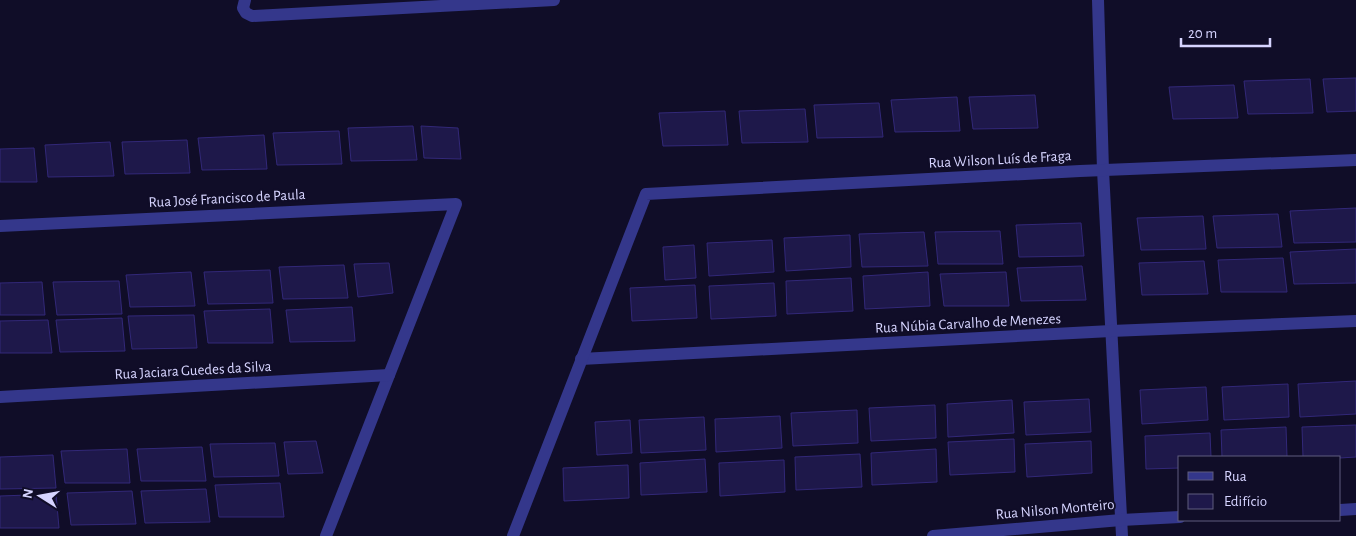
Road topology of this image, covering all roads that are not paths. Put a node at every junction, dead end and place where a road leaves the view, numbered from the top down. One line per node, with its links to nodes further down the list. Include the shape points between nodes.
1 (245, 0): 4 (street, via 243,8 252,16)
2 (554, 0): 4 (street)
3 (1098, 0): 6 (street)
4 (457, 3)
5 (1356, 160): 6 (street, Rua Wilson Luís de Fraga)
6 (1103, 170): 9 (street); 10 (street, Rua Wilson Luís de Fraga, via 646,194)
7 (0, 226): 11 (street, Rua José Francisco de Paula, via 456,204)
8 (1356, 321): 9 (street, Rua Núbia Carvalho de Menezes)
9 (1111, 331): 10 (street, Rua Núbia Carvalho de Menezes); 16 (street)
10 (581, 359): 18 (street)
11 (389, 374): 12 (street, Rua Jaciara Guedes da Silva); 17 (street)
12 (0, 397)
13 (1356, 509): 14 (street)
14 (1341, 510)
15 (1178, 517): 16 (street, Rua Nilson Monteiro)
16 (1121, 520): 19 (street, Rua Nilson Monteiro); 20 (street)
17 (326, 536)
18 (513, 536)
19 (933, 536)
20 (1122, 536)

